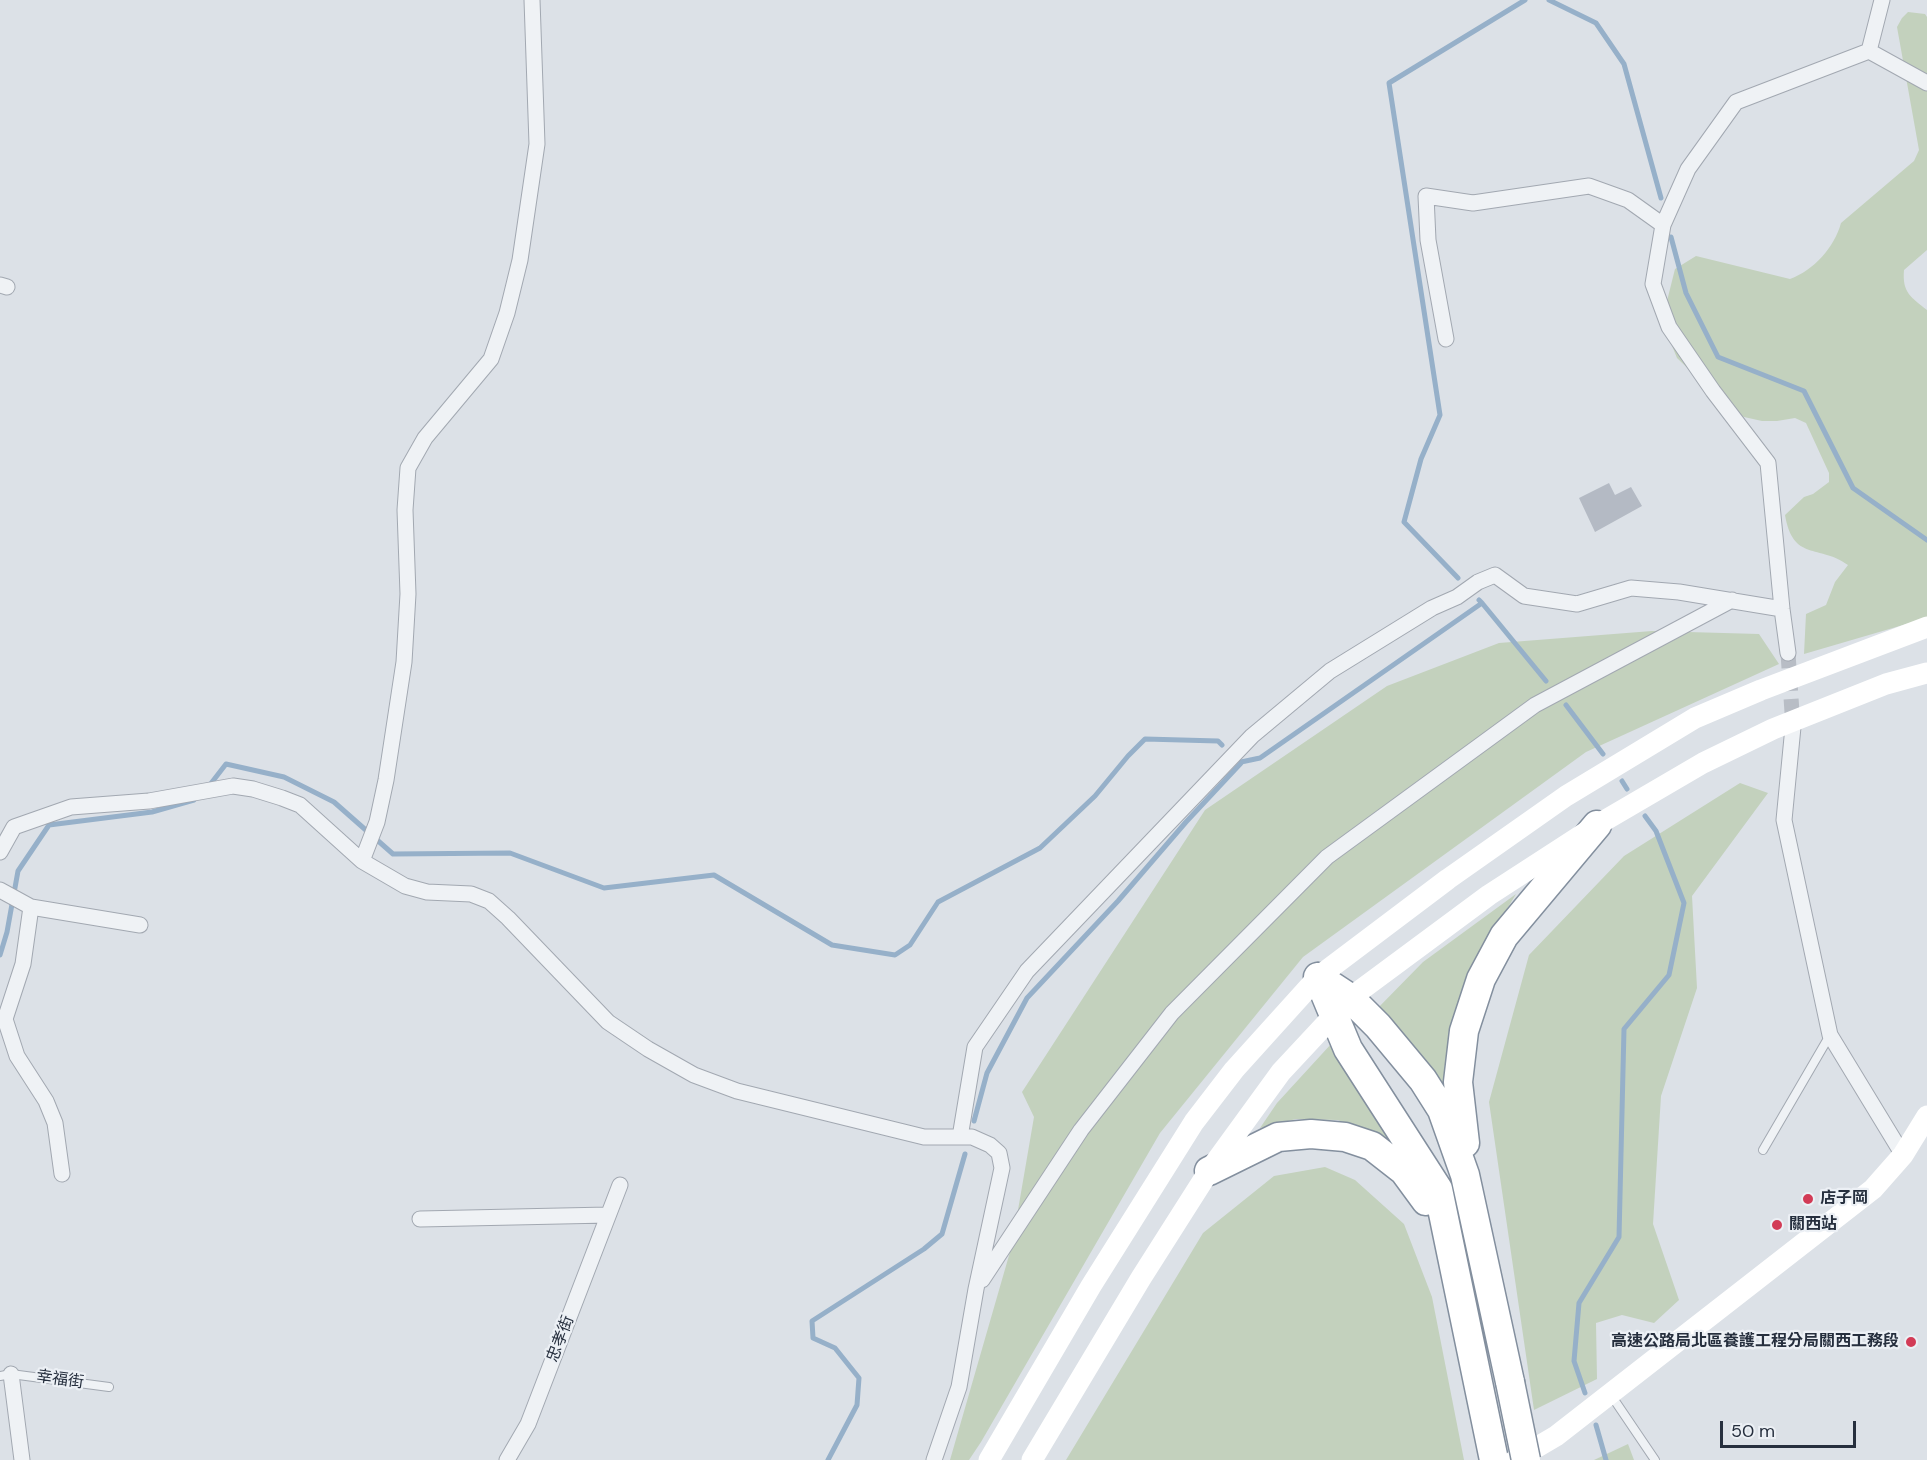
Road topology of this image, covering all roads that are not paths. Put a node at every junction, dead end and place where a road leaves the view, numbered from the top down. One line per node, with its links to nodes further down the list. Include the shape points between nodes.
1 (532, 0): 15 (street, via 537,144 520,260 491,359 425,438 408,468 404,662 377,822)
2 (1882, 0): 3 (street)
3 (1869, 51): 4 (street); 5 (street, via 1736,102 1688,169)
4 (1927, 83)
5 (1663, 225): 6 (street, via 1628,200 1589,186 1473,203 1426,196 1428,240); 8 (street, via 1653,284 1669,327 1768,463)
6 (1446, 339)
7 (1732, 600): 8 (street); 23 (street, via 1631,588 1577,604 1524,596 1495,575 1432,608 1330,671 1251,736 1027,971 975,1047); 33 (street, via 1535,705 1327,858 1172,1013 1081,1130)
8 (1782, 609): 10 (street)
9 (1927, 627): 19 (main road, via 1695,718 1566,796)
10 (1788, 652)
11 (1927, 673): 13 (main road, via 1886,684 1773,729 1702,763)
12 (1792, 727): 21 (street, via 1784,820)
13 (1597, 825): 20 (main road, via 1489,895); 28 (highway, via 1504,936 1481,979 1464,1031 1458,1082)
14 (0, 852): 15 (street, via 14,827 71,807 149,801 233,786 300,805)
15 (365, 855): 23 (street, via 405,886 471,894 489,901 608,1022 693,1075 737,1091 924,1137)
16 (0, 890): 17 (street)
17 (31, 907): 18 (street); 27 (street, via 23,964 5,1019 17,1056 46,1101 55,1123)
18 (140, 925)
19 (1318, 977): 20 (highway); 40 (main road, via 1234,1070 1194,1122 1091,1286)
20 (1342, 1006): 26 (main road, via 1281,1072); 28 (highway, via 1378,1026 1423,1080 1442,1110); 32 (highway, via 1348,1048 1438,1189)
21 (1830, 1035): 24 (lane); 25 (street)
22 (1927, 1116): 25 (main road)
23 (960, 1137): 33 (street, via 990,1144 999,1154 1002,1168)
24 (1763, 1150)
25 (1903, 1155): 36 (main road, via 1873,1189)
26 (1209, 1171): 32 (highway, via 1278,1137 1345,1137 1372,1146 1404,1171); 41 (main road)
27 (62, 1174)
28 (1465, 1175): 44 (highway, bridge)
29 (620, 1185): 30 (street, 忠孝街)
30 (608, 1215): 31 (street); 38 (street, 忠孝街, via 528,1425)
31 (420, 1219)
32 (1448, 1232): 42 (highway)
33 (976, 1289): 39 (street, via 959,1387)
34 (5, 1375): 35 (lane, 幸福街); 37 (street, 幸福街)
35 (109, 1387)
36 (1610, 1394): 43 (main road, via 1556,1436); 45 (lane)
37 (22, 1460)
38 (507, 1460)
39 (934, 1460)
40 (989, 1460)
41 (1032, 1460)
42 (1494, 1460)
43 (1515, 1460)
44 (1526, 1460)
45 (1655, 1460)

